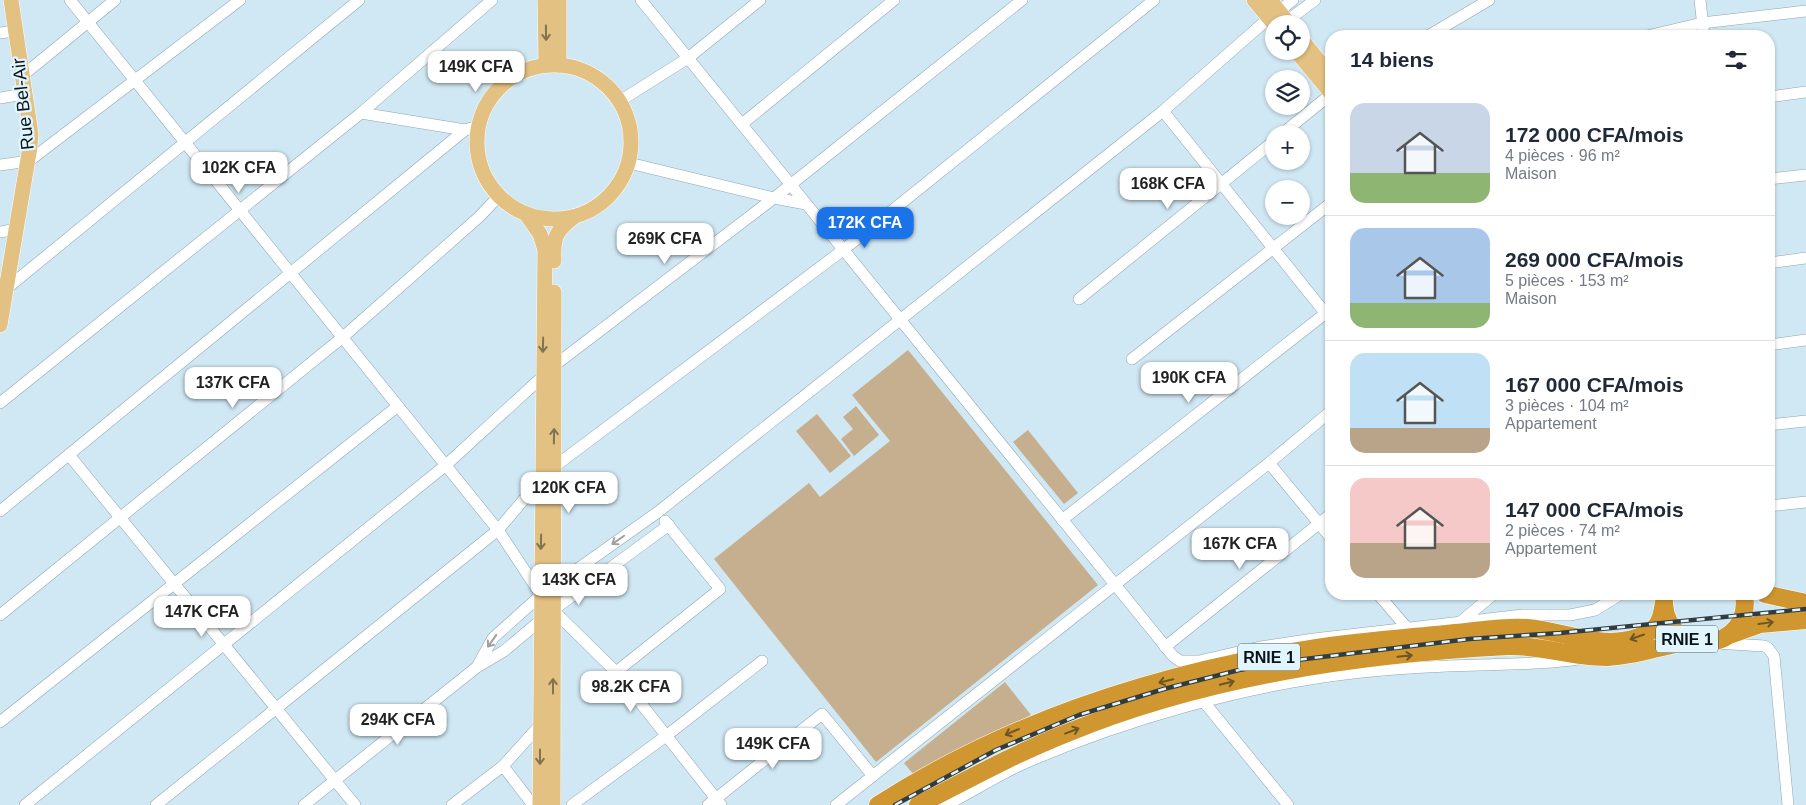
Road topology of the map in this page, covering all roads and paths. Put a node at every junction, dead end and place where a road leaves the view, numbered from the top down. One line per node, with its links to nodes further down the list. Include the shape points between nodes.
1 (11, 0): 29 (main road, Rue Bel-Air)
2 (70, 0): 23 (street)
3 (116, 0): 23 (street)
4 (240, 0): 36 (street)
5 (359, 0): 49 (street)
6 (492, 0): 45 (street)
7 (546, 0): 33 (main road, one-way to 33)
8 (559, 0): 33 (main road)
9 (641, 0): 31 (street)
10 (760, 0): 31 (street)
11 (894, 0): 46 (street)
12 (1022, 0): 57 (street)
13 (1154, 0): 68 (street)
14 (1254, 0): 20 (main road)
15 (1294, 0): 21 (street)
16 (1315, 0): 22 (street)
17 (1489, 0): 26 (street)
18 (1700, 0): 24 (street)
19 (1806, 11): 24 (street)
20 (1276, 15)
21 (1279, 15)
22 (1280, 15)
23 (88, 22): 35 (street); 36 (street)
24 (1702, 23): 27 (street); 28 (street)
25 (1265, 27): 44 (street)
26 (1438, 30)
27 (1672, 30)
28 (1703, 30)
29 (7, 32): 35 (main road, Rue Bel-Air)
30 (1310, 50): 34 (main road)
31 (688, 58): 43 (street); 46 (street)
32 (1303, 60): 37 (main road)
33 (553, 65): 43 (main road, via 572,67 593,75); 48 (main road, via 522,72 502,85)
34 (1325, 69)
35 (22, 76): 39 (main road, Rue Bel-Air)
36 (135, 80): 49 (street); 51 (street)
37 (1325, 87)
38 (1806, 92): 40 (street)
39 (24, 94): 41 (street); 51 (main road, Rue Bel-Air, via 30,134)
40 (1775, 96)
41 (0, 98)
42 (1325, 99): 47 (street)
43 (620, 101): 52 (main road, via 631,130)
44 (1163, 111): 56 (street); 76 (street)
45 (361, 113): 48 (street); 62 (street)
46 (742, 124): 57 (street)
47 (1293, 125)
48 (472, 128): 58 (main road, via 480,164 487,181); 71 (street)
49 (186, 144): 62 (street); 72 (street)
50 (1265, 148): 56 (street)
51 (29, 161): 53 (street); 65 (main road, Rue Bel-Air)
52 (629, 162): 59 (street); 64 (main road, via 610,196 591,210)
53 (0, 165)
54 (1806, 175): 55 (street)
55 (1775, 178)
56 (1221, 183): 67 (street); 73 (street)
57 (791, 185): 59 (street); 60 (street)
58 (499, 196): 63 (main road); 78 (street)
59 (774, 198): 60 (street); 82 (street)
60 (806, 204): 68 (street)
61 (1325, 208): 67 (street)
62 (240, 210): 71 (street); 84 (street)
63 (526, 214): 64 (main road, via 548,219); 83 (main road, one-way to 83, via 540,234 545,250)
64 (574, 216): 82 (main road, via 561,227 554,242)
65 (16, 229): 66 (street); 72 (main road, Rue Bel-Air)
66 (0, 232)
67 (1273, 248): 74 (street); 81 (street)
68 (843, 250): 76 (street); 92 (street)
69 (1806, 258): 70 (street)
70 (1775, 261)
71 (291, 273): 78 (street); 89 (street)
72 (3, 290): 77 (main road, Rue Bel-Air)
73 (1079, 299)
74 (1325, 307)
75 (1325, 315): 100 (street)
76 (900, 319): 97 (street); 100 (street)
77 (0, 325)
78 (342, 337): 85 (street); 98 (street)
79 (1806, 340): 80 (street)
80 (1775, 344)
81 (1132, 359)
82 (555, 365): 92 (main road, one-way to 82)
83 (542, 377): 91 (street); 93 (main road)
84 (0, 403)
85 (398, 406): 91 (street); 105 (street)
86 (1325, 415): 90 (street)
87 (1806, 420): 88 (street)
88 (1775, 424)
89 (69, 455): 96 (street); 98 (street)
90 (1269, 463): 101 (street); 107 (street)
91 (446, 465): 103 (street); 125 (street)
92 (554, 467): 106 (main road)
93 (542, 478): 103 (street); 108 (main road, one-way to 108)
94 (1806, 502): 95 (street)
95 (1775, 505)
96 (0, 511)
97 (658, 512): 102 (street); 106 (street, one-way to 106)
98 (120, 517): 105 (street); 118 (street)
99 (1325, 519): 101 (street)
100 (1062, 520): 107 (street)
101 (1320, 524): 104 (street); 126 (street)
102 (669, 525): 117 (street); 130 (street, via 720,589)
103 (498, 530): 108 (street); 132 (street)
104 (1325, 530)
105 (174, 583): 125 (street); 133 (street)
106 (555, 584): 108 (street); 117 (main road)
107 (1114, 584): 126 (street); 137 (street)
108 (541, 595): 117 (main road); 129 (street, one-way to 129, via 493,638)
109 (1775, 596): 116 (highway)
110 (1383, 600): 121 (street)
111 (1487, 600): 120 (street)
112 (1611, 600): 120 (street, via 1583,613 1524,615)
113 (1665, 600): 123 (highway, RNIE 1, via 1665,613 1671,626)
114 (1665, 600): 150 (highway, RNIE 1, one-way to 150, via 1655,628 1631,640 1593,642 1546,630 1512,628 1309,650 1164,681 1080,705 1021,728 933,771)
115 (1744, 600): 122 (highway, RNIE 1, via 1743,615)
116 (1806, 603)
117 (547, 614): 129 (street, via 504,650); 130 (street); 134 (main road); 147 (main road, one-way to 117)
118 (0, 615)
119 (1806, 620): 122 (highway, RNIE 1, one-way to 119, via 1760,624)
120 (1458, 624): 121 (street)
121 (1407, 628): 126 (street, via 1288,643 1199,661 1180,662)
122 (1729, 635): 124 (highway, RNIE 1)
123 (1691, 641): 124 (highway, RNIE 1); 127 (highway, RNIE 1, via 1632,654 1591,656 1535,647)
124 (1710, 642): 154 (street, via 1764,646 1774,656)
125 (224, 644): 132 (street); 140 (street)
126 (1166, 647)
127 (1466, 658): 131 (street, via 1338,675); 151 (highway, RNIE 1, one-way to 127, via 1068,732 1198,689 1333,663)
128 (762, 661): 135 (street)
129 (477, 666): 138 (street)
130 (616, 672): 135 (street)
131 (1204, 702): 152 (street, via 1048,754); 153 (street)
132 (276, 708): 138 (street); 141 (street)
133 (0, 722)
134 (541, 724): 136 (street); 146 (main road, one-way to 146)
135 (666, 736): 139 (street); 148 (street)
136 (503, 766): 144 (street); 145 (street)
137 (873, 776): 139 (street, via 822,714); 149 (street)
138 (335, 780): 142 (street); 143 (street)
139 (715, 803)
140 (25, 805)
141 (156, 805)
142 (304, 805)
143 (355, 805)
144 (452, 805)
145 (533, 805)
146 (540, 805)
147 (552, 805)
148 (572, 805)
149 (836, 805)
150 (878, 805)
151 (918, 805)
152 (946, 805)
153 (1288, 805)
154 (1788, 805)

